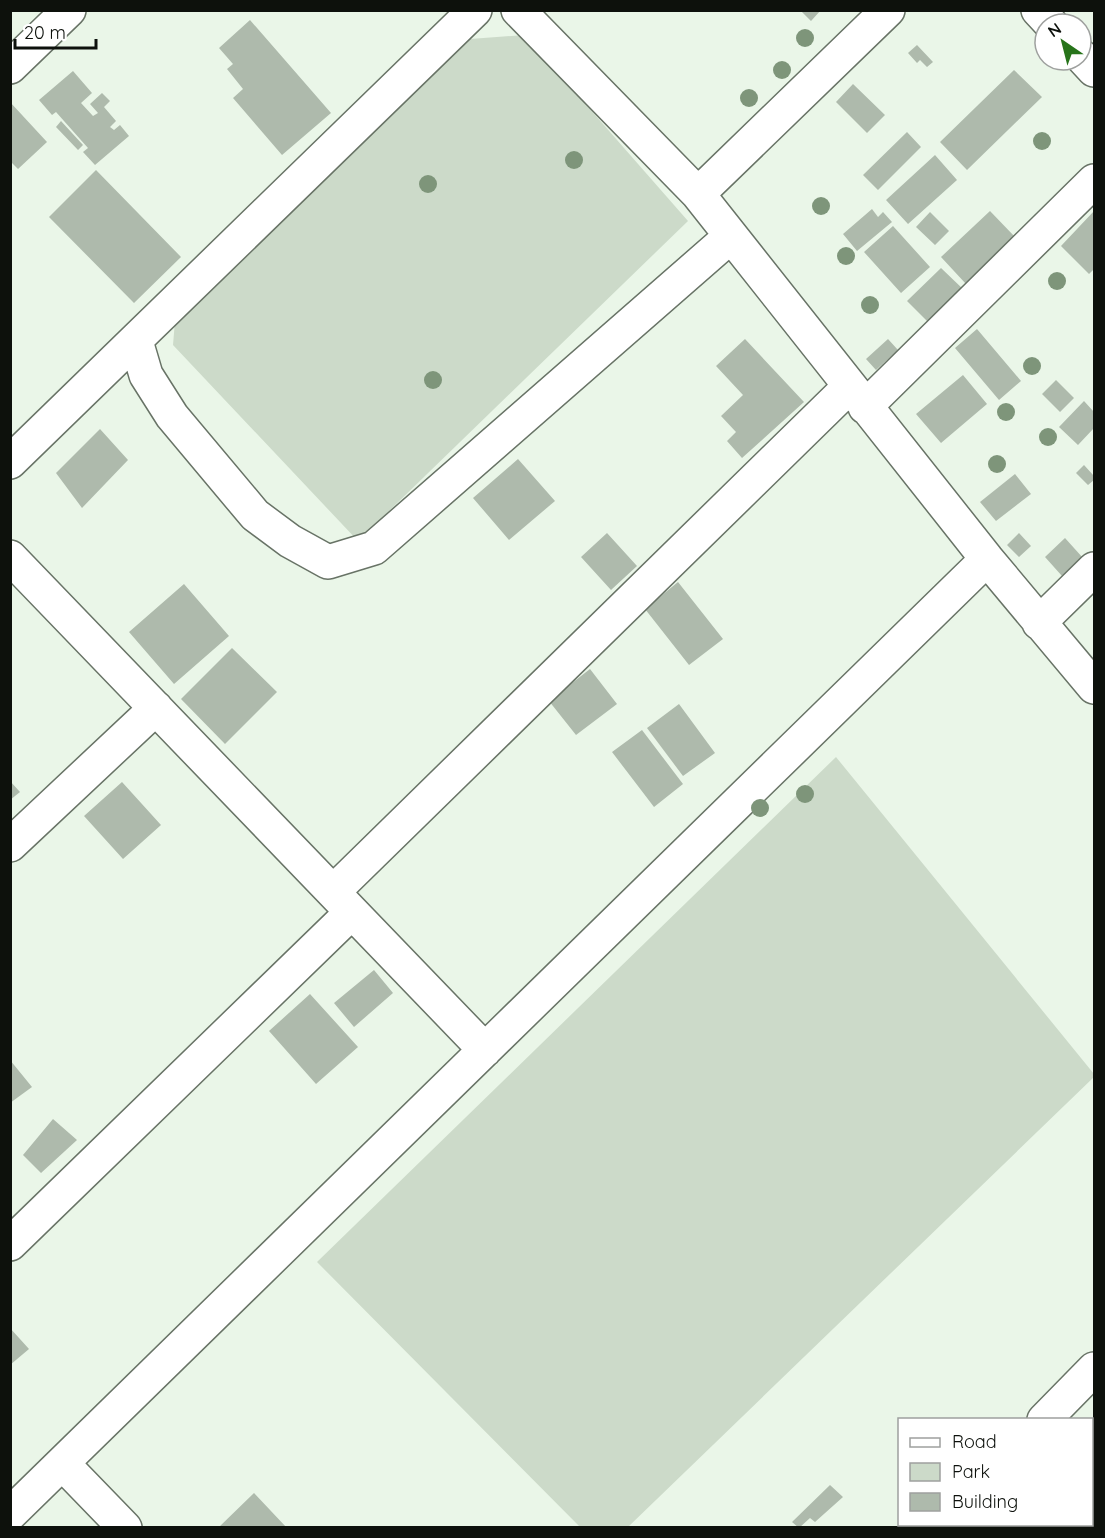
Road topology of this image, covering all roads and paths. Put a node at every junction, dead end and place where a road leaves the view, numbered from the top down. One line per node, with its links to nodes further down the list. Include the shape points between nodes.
1 (69, 10): 5 (street)
2 (475, 10): 9 (street)
3 (518, 10): 7 (street)
4 (888, 10): 7 (street)
5 (10, 67)
6 (1095, 181): 10 (street)
7 (698, 194): 8 (street)
8 (731, 236): 9 (street, via 374,548 328,562 290,542 255,515 172,416 146,375); 10 (street)
9 (136, 340): 11 (street)
10 (858, 397): 13 (street); 19 (street)
11 (10, 462)
12 (10, 557): 17 (street)
13 (987, 559): 15 (street); 20 (street)
14 (1095, 569): 15 (street)
15 (1039, 622): 16 (street)
16 (1095, 687)
17 (156, 708): 18 (street); 19 (street)
18 (10, 845)
19 (343, 902): 20 (street); 21 (street)
20 (485, 1050): 24 (street)
21 (10, 1244)
22 (1095, 1369): 23 (street)
23 (1045, 1418)
24 (63, 1464): 25 (street); 26 (street)
25 (10, 1514)
26 (125, 1527)

